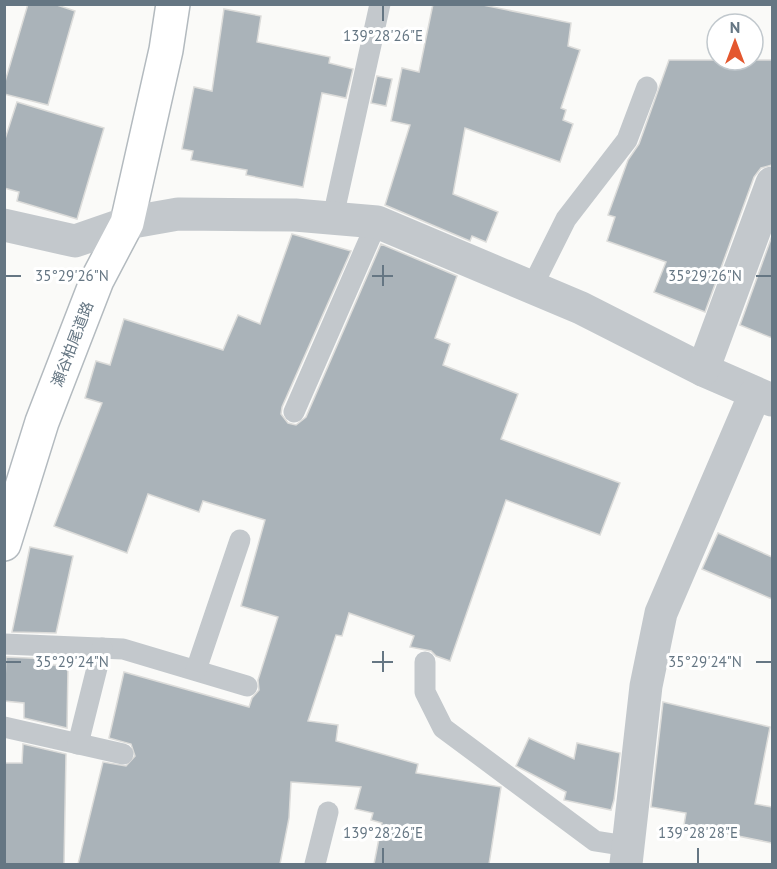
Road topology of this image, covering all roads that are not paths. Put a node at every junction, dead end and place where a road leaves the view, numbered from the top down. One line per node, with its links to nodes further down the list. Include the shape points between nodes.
1 (174, 4): 7 (main road, 瀬谷柏尾道路)
2 (380, 4): 5 (lane)
3 (647, 87): 9 (lane, via 627,140 566,219)
4 (772, 183): 10 (street)
5 (333, 217): 6 (street); 7 (street, via 178,214)
6 (377, 222): 9 (street); 12 (lane)
7 (127, 224): 8 (street, via 75,241); 14 (main road, 瀬谷柏尾道路, via 97,280 42,422)
8 (4, 225)
9 (532, 287): 10 (street)
10 (703, 370): 11 (street)
11 (764, 397): 24 (street, via 661,613 646,686)
12 (294, 412)
13 (240, 540): 18 (lane)
14 (4, 544)
15 (4, 644): 16 (lane)
16 (102, 648): 18 (lane, via 123,649); 21 (lane)
17 (425, 662): 24 (lane, via 425,692 442,728 595,841)
18 (196, 670): 19 (lane)
19 (247, 686)
20 (4, 727): 21 (lane)
21 (78, 744): 22 (lane)
22 (123, 754)
23 (328, 812): 25 (lane)
24 (626, 855)
25 (315, 864)

